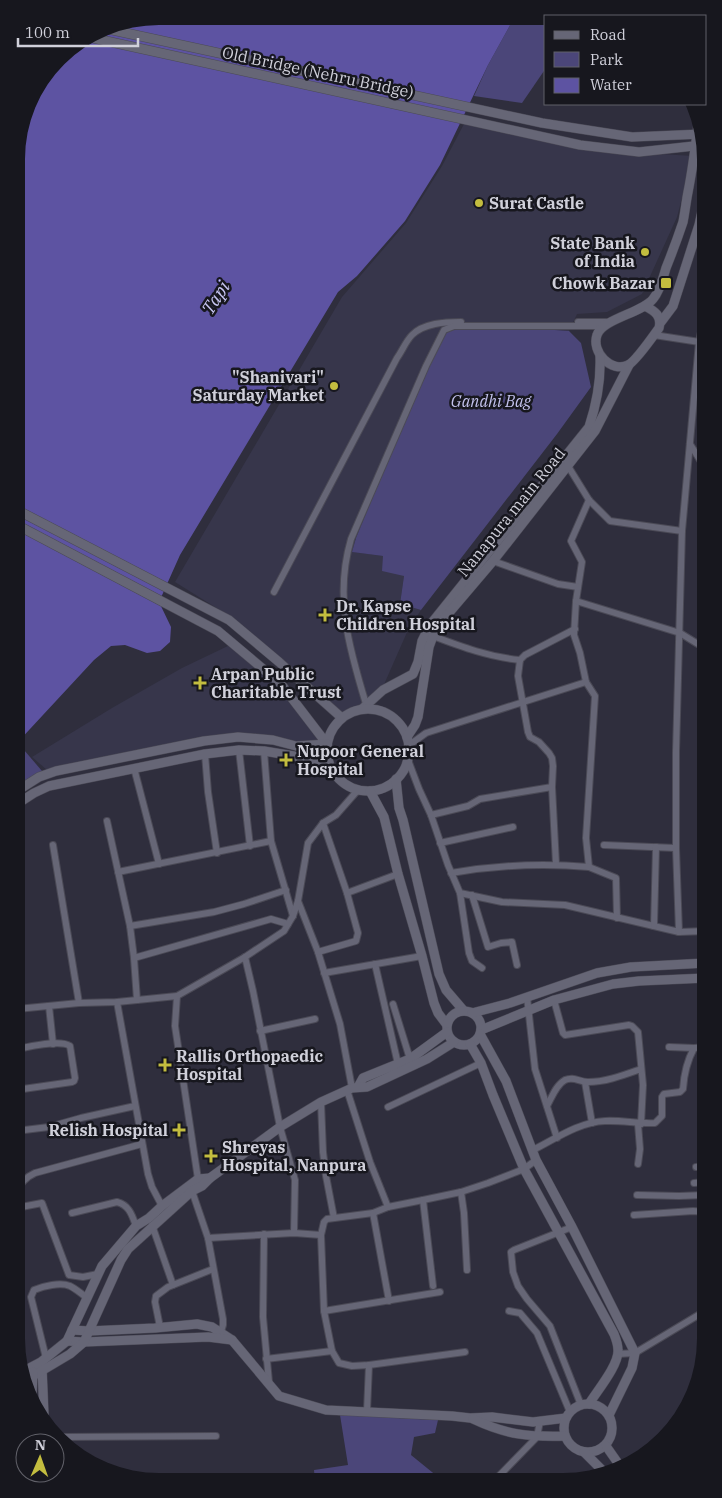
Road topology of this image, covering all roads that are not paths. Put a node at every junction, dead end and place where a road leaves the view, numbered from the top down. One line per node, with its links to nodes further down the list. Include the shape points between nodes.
1 (119, 31): 3 (main road, Old Bridge (Nehru Bridge), via 542,123 632,137)
2 (99, 39): 4 (main road, Old Bridge (Nehru Bridge), via 580,145 639,152)
3 (694, 134)
4 (696, 146)
5 (697, 159): 7 (main road, via 683,220 657,295)
6 (697, 228): 8 (main road, Nanapura main Road, via 674,306)
7 (645, 306): 8 (main road, via 657,313); 9 (main road)
8 (661, 322): 10 (main road, Nanapura main Road)
9 (608, 324): 12 (main road, Nanapura main Road, via 596,337); 24 (street, via 451,322 428,326 411,336); 33 (street, via 454,326 444,330 345,558 343,611)
10 (654, 335): 11 (street); 13 (main road, Nanapura main Road)
11 (697, 342)
12 (600, 356): 13 (main road, via 615,366); 33 (main road, Nanapura main Road, via 599,391 589,427 430,625 413,674 383,690)
13 (629, 365): 17 (main road, Nanapura main Road, via 595,431)
14 (697, 382): 15 (street)
15 (689, 444): 16 (street); 21 (street)
16 (697, 456)
17 (568, 466): 18 (street); 22 (main road, Nanapura main Road)
18 (590, 500): 21 (street, via 610,521); 23 (street, via 571,541 582,562)
19 (25, 514): 34 (main road, via 229,620)
20 (25, 529): 36 (main road, via 218,631 281,684)
21 (682, 531): 27 (street)
22 (493, 561): 23 (street, via 558,584); 28 (main road, Nanapura main Road, via 436,628)
23 (578, 586): 25 (street)
24 (274, 592)
25 (576, 601): 26 (street); 27 (street)
26 (575, 629): 30 (street); 31 (street)
27 (680, 633): 29 (street); 59 (street)
28 (433, 636): 30 (street, via 481,654); 35 (main road, Nanapura main Road, via 418,717)
29 (697, 643)
30 (520, 660): 32 (street, via 517,671)
31 (586, 682): 32 (street); 63 (street, via 595,696 586,838)
32 (522, 702): 35 (street); 45 (street, via 530,737 539,742 552,758)
33 (364, 707): 34 (main road); 35 (main road, via 394,718)
34 (342, 718): 36 (main road, via 335,725)
35 (408, 741): 40 (main road)
36 (327, 744): 42 (main road, via 328,761); 44 (main road, via 296,746 238,736 56,771)
37 (239, 750): 38 (main road); 39 (main road); 57 (street)
38 (264, 751): 42 (main road, via 312,761); 53 (street)
39 (205, 754): 41 (main road); 60 (street)
40 (408, 760): 43 (main road); 49 (street)
41 (134, 768): 48 (main road, via 49,786); 61 (street)
42 (336, 775): 46 (main road)
43 (396, 779): 47 (main road); 99 (main road, via 399,808 439,974 446,990)
44 (25, 786)
45 (552, 788): 49 (street, via 480,800); 62 (street)
46 (358, 790): 47 (main road); 51 (street, via 336,815)
47 (370, 791): 65 (main road, via 384,817)
48 (25, 799)
49 (431, 815): 54 (street)
50 (107, 821): 64 (street)
51 (324, 823): 68 (street); 71 (street, via 308,843)
52 (513, 827): 54 (street)
53 (271, 841): 57 (street); 67 (street)
54 (440, 843): 66 (street)
55 (604, 844): 58 (street)
56 (53, 845): 94 (street)
57 (250, 846): 60 (street)
58 (656, 847): 59 (street); 76 (street)
59 (676, 848): 78 (street)
60 (217, 853): 61 (street)
61 (159, 864): 64 (street)
62 (556, 864): 63 (street); 66 (street, via 485,868)
63 (589, 867): 73 (street, via 616,878)
64 (118, 872): 75 (street)
65 (398, 874): 68 (street); 80 (main road)
66 (451, 874): 69 (street)
67 (286, 890): 72 (street); 75 (street, via 214,912)
68 (347, 893): 79 (street, via 358,937 356,941)
69 (460, 893): 70 (street); 86 (street, via 469,953 472,961)
70 (472, 896): 73 (street, via 502,902 565,905); 85 (street, via 488,947 512,942)
71 (298, 901): 72 (street); 79 (street)
72 (293, 916): 74 (street)
73 (617, 918): 76 (street)
74 (288, 924): 81 (street, via 284,931); 82 (street, via 271,919)
75 (130, 926): 82 (street)
76 (654, 926): 78 (street)
77 (697, 931): 78 (street)
78 (680, 932)
79 (318, 952): 87 (street)
80 (422, 956): 84 (street); 101 (main road, via 436,1009)
81 (244, 957): 89 (street); 102 (street)
82 (134, 958): 91 (street)
83 (697, 963): 90 (main road, via 630,967 597,973)
84 (375, 964): 87 (street); 113 (street)
85 (517, 965)
86 (482, 968)
87 (324, 973): 116 (street, via 340,1024)
88 (697, 978): 92 (main road, via 626,982)
89 (177, 996): 91 (street); 133 (street, via 175,1026)
90 (527, 997): 98 (street); 99 (main road)
91 (137, 1000): 93 (street)
92 (554, 1000): 98 (main road); 114 (street, via 565,1035 632,1026 638,1032)
93 (117, 1002): 94 (street); 119 (street)
94 (79, 1003): 96 (street)
95 (393, 1004): 111 (street)
96 (49, 1006): 97 (street); 105 (street)
97 (25, 1008)
98 (528, 1010): 103 (main road); 120 (street, via 535,1069)
99 (468, 1012): 101 (main road, via 454,1013 448,1020); 103 (main road, via 479,1020)
100 (314, 1019): 102 (street)
101 (447, 1029): 104 (main road); 111 (main road)
102 (260, 1031): 124 (street)
103 (480, 1032): 106 (main road); 128 (main road, via 506,1082)
104 (454, 1042): 106 (main road); 116 (main road, via 367,1087)
105 (53, 1044): 108 (street); 117 (street, via 70,1046 74,1081)
106 (470, 1044): 112 (main road)
107 (670, 1047): 109 (street)
108 (25, 1048)
109 (694, 1048): 110 (street); 123 (street, via 687,1062 683,1089 664,1094 659,1120)
110 (697, 1048)
111 (410, 1059): 113 (main road)
112 (481, 1063): 121 (street); 131 (main road)
113 (398, 1064): 116 (main road, via 363,1078)
114 (641, 1069): 115 (street, via 621,1077); 123 (street, via 643,1091)
115 (585, 1082): 120 (street, via 572,1078 562,1082); 122 (street)
116 (352, 1088): 118 (main road); 144 (street, via 370,1162)
117 (25, 1089)
118 (321, 1102): 124 (main road); 149 (street, via 323,1152)
119 (135, 1106): 125 (street); 127 (street)
120 (547, 1106): 126 (street)
121 (388, 1107)
122 (592, 1123): 123 (street); 126 (street)
123 (639, 1124): 130 (street)
124 (280, 1127): 132 (main road); 154 (street, via 295,1180)
125 (25, 1130)
126 (557, 1138): 128 (street)
127 (142, 1144): 134 (street, via 35,1173); 143 (street, via 152,1187)
128 (533, 1150): 129 (main road)
129 (536, 1160): 131 (street); 152 (main road)
130 (638, 1164)
131 (524, 1169): 138 (street); 153 (main road)
132 (210, 1178): 133 (main road); 137 (main road)
133 (198, 1179): 137 (street); 143 (main road)
134 (25, 1180)
135 (694, 1183): 136 (street)
136 (697, 1183)
137 (192, 1191): 150 (main road); 157 (street)
138 (461, 1192): 141 (street); 159 (street)
139 (637, 1195): 140 (street)
140 (697, 1195)
141 (423, 1200): 144 (street); 164 (street)
142 (25, 1206): 161 (street, via 42,1203 66,1270)
143 (162, 1206): 150 (main road)
144 (388, 1207): 147 (street)
145 (697, 1211): 148 (street)
146 (72, 1213): 151 (street, via 117,1202 128,1208)
147 (373, 1213): 149 (street); 167 (street)
148 (634, 1215)
149 (334, 1218): 156 (street, via 324,1222)
150 (150, 1222): 151 (main road); 163 (street); 173 (main road, via 121,1260)
151 (136, 1226): 160 (main road)
152 (572, 1227): 153 (street); 179 (main road)
153 (559, 1232): 180 (main road, via 614,1334); 190 (street, via 511,1252 512,1265 522,1293 550,1326)
154 (294, 1233): 155 (street); 156 (street)
155 (264, 1234): 157 (street); 181 (street)
156 (321, 1235): 168 (street)
157 (208, 1238): 158 (street)
158 (213, 1269): 163 (street); 174 (street, via 223,1319)
159 (467, 1270)
160 (98, 1274): 161 (street); 166 (main road)
161 (73, 1276): 162 (street)
162 (69, 1285): 166 (street); 182 (street, via 43,1287 34,1290 31,1297)
163 (173, 1285): 171 (street, via 156,1296)
164 (433, 1286)
165 (440, 1292): 167 (street)
166 (87, 1298): 172 (main road)
167 (389, 1301): 168 (street)
168 (324, 1311): 177 (street)
169 (509, 1311): 193 (street, via 520,1313 537,1332)
170 (697, 1316): 179 (street)
171 (160, 1327): 173 (main road); 174 (main road, via 197,1324 212,1327)
172 (72, 1330): 173 (main road); 175 (main road)
173 (89, 1331): 176 (main road)
174 (220, 1335): 176 (main road); 189 (main road, via 232,1340)
175 (68, 1341): 176 (main road); 182 (main road)
176 (84, 1342): 186 (main road)
177 (332, 1351): 181 (street); 183 (street, via 344,1365)
178 (465, 1352): 183 (street)
179 (635, 1353): 180 (street); 194 (main road, via 632,1368)
180 (618, 1354): 190 (main road, via 614,1365)
181 (266, 1359): 189 (street)
182 (43, 1360): 184 (main road); 186 (main road)
183 (369, 1366): 192 (street)
184 (32, 1367): 185 (main road); 187 (main road)
185 (29, 1369)
186 (42, 1372): 187 (main road); 191 (main road)
187 (33, 1378): 188 (main road)
188 (33, 1384)
189 (269, 1385): 192 (main road, via 279,1396 326,1410)
190 (585, 1404): 193 (main road); 194 (main road, via 600,1407)
191 (44, 1406)
192 (367, 1412): 195 (main road)
193 (568, 1415): 196 (main road); 198 (main road)
194 (609, 1415): 201 (main road, via 613,1431)
195 (470, 1418): 196 (main road); 200 (main road, via 490,1427)
196 (540, 1421): 200 (street)
197 (216, 1436): 199 (street)
198 (565, 1436): 200 (main road); 202 (main road, via 572,1447)
199 (68, 1437)
200 (537, 1437): 205 (street)
201 (606, 1446): 202 (main road); 203 (main road)
202 (584, 1452): 204 (main road)
203 (617, 1461)
204 (600, 1467)
205 (502, 1473)

